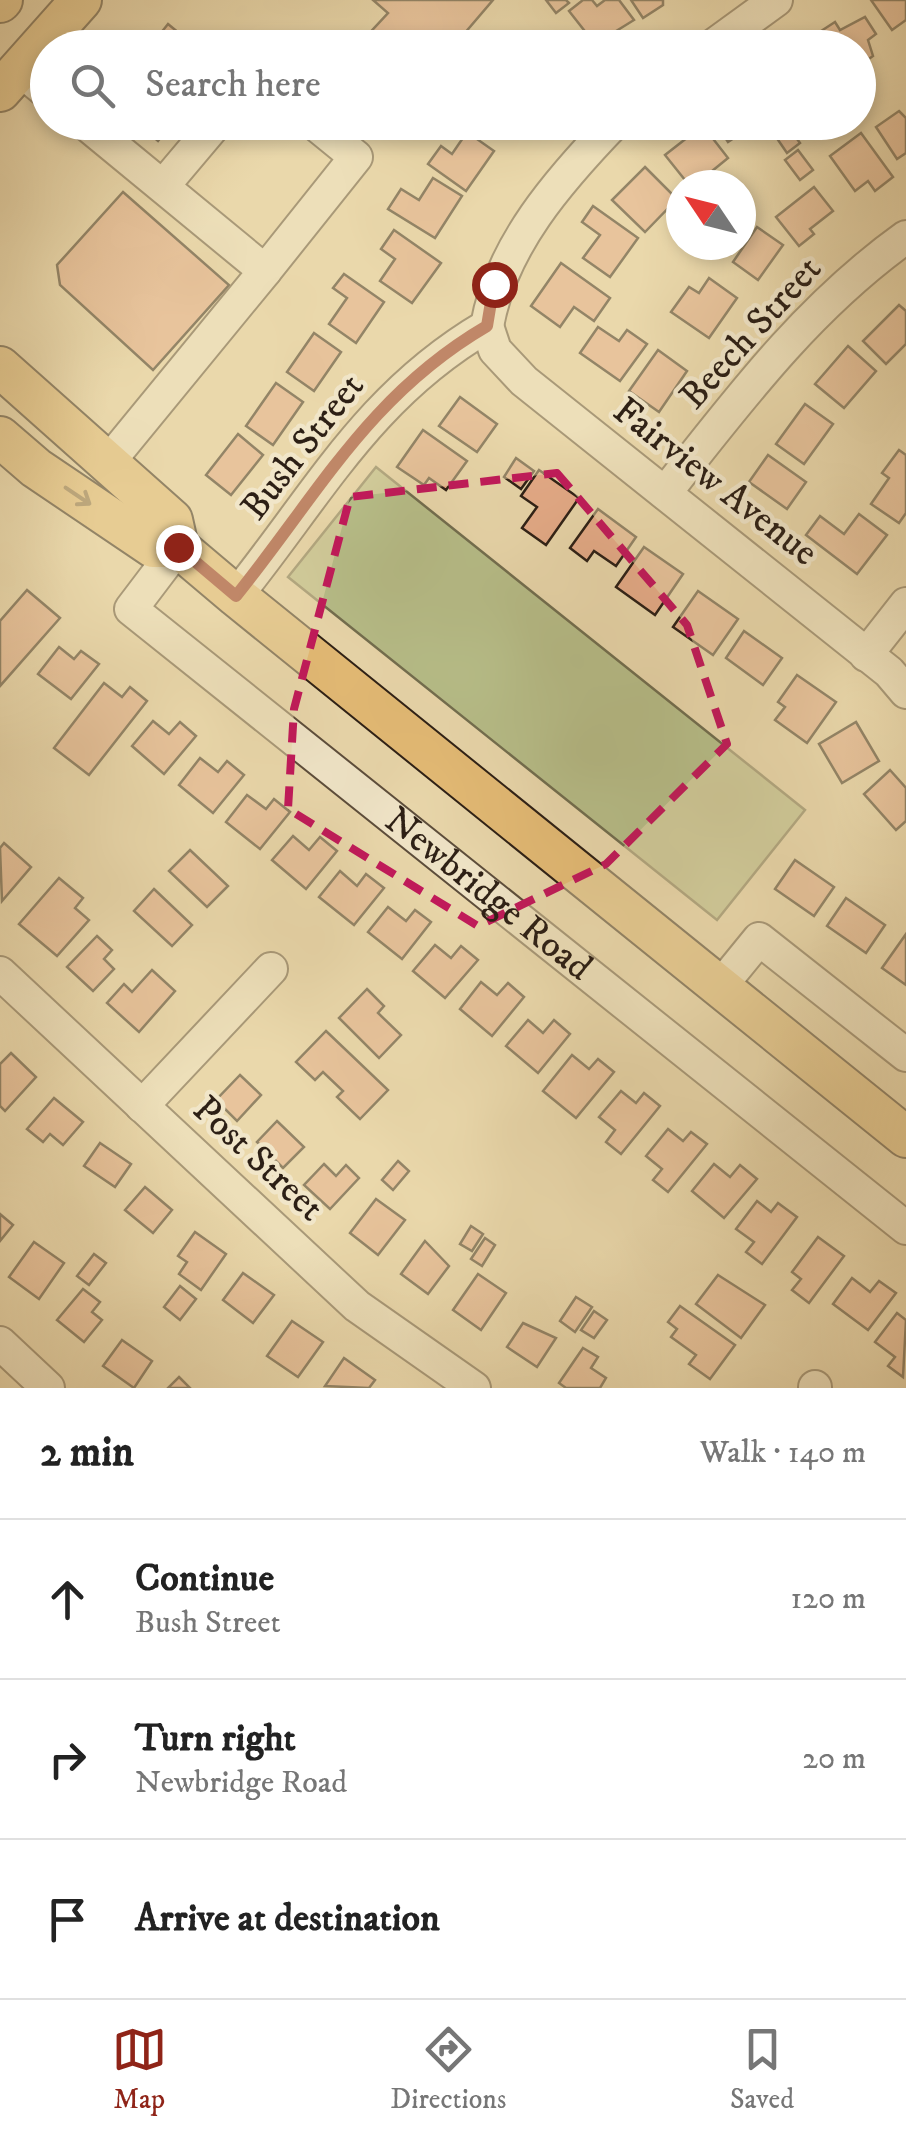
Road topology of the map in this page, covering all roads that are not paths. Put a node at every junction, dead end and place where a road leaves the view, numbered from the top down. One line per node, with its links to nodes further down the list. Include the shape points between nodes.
1 (80, 0): 3 (main road)
2 (776, 0): 4 (street)
3 (59, 30)
4 (735, 30)
5 (106, 140): 9 (street)
6 (202, 140): 9 (street)
7 (336, 140): 11 (street, via 356,157)
8 (598, 140): 12 (street, via 542,208 494,284)
9 (163, 186): 11 (street)
10 (906, 237): 16 (street, Beech Street, via 818,308)
11 (265, 271): 15 (street)
12 (487, 326): 16 (street, Fairview Avenue, via 495,350 524,382); 18 (street, Bush Street, via 412,376 368,420)
13 (0, 367): 15 (main road, Newbridge Road)
14 (0, 437): 17 (main road, Newbridge Road, one-way to 17, via 153,548)
15 (110, 460): 17 (main road, Newbridge Road, via 172,520)
16 (666, 493): 20 (street, Fairview Avenue)
17 (178, 547): 18 (main road, Newbridge Road); 28 (street, Newbridge Road, via 131,609)
18 (236, 596): 24 (main road, Newbridge Road)
19 (906, 604): 20 (street)
20 (866, 655): 21 (street, Fairview Avenue)
21 (906, 692)
22 (271, 969): 26 (street)
23 (0, 973): 26 (street, Post Street)
24 (719, 988): 25 (street, via 759,939); 27 (main road, Newbridge Road)
25 (906, 1056)
26 (142, 1106): 31 (street, Post Street, via 357,1306)
27 (906, 1137)
28 (906, 1228)
29 (0, 1343): 30 (street)
30 (48, 1388)
31 (474, 1388)

